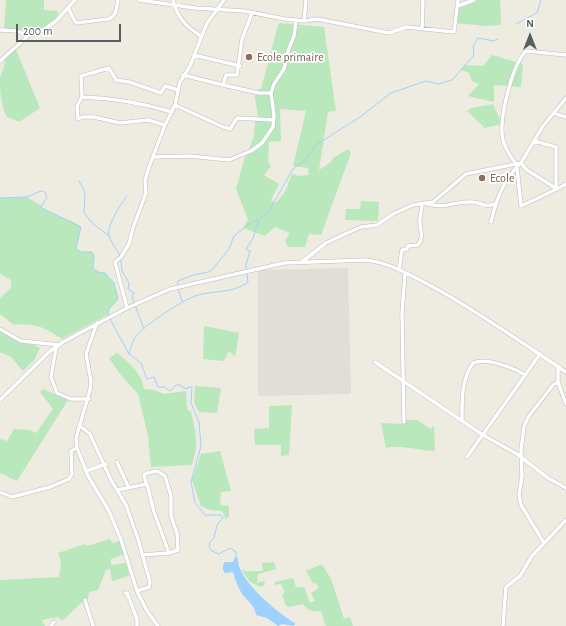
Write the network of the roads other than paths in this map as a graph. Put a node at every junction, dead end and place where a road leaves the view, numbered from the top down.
1 (75, 0) edge
2 (118, 0) edge
3 (139, 0) edge
4 (173, 0) edge
5 (224, 0) edge
6 (306, 0) edge
7 (423, 0) edge
8 (458, 0) edge
9 (474, 0) edge
10 (174, 6) junction
11 (458, 6) junction
12 (68, 8) junction
13 (216, 10) junction
14 (252, 13) junction
15 (296, 20) junction
16 (304, 21) junction
17 (422, 29) junction
18 (0, 30) edge
19 (28, 36) junction
20 (201, 36) junction
21 (194, 55) junction
22 (566, 55) edge
23 (0, 61) edge
24 (240, 66) junction
25 (183, 75) junction
26 (223, 85) junction
27 (178, 90) junction
28 (271, 93) junction
29 (82, 97) junction
30 (566, 98) edge
31 (175, 105) junction
32 (172, 112) junction
33 (554, 113) junction
34 (566, 118) edge
35 (274, 120) junction
36 (165, 125) junction
37 (534, 141) junction
38 (153, 157) junction
39 (521, 163) junction
40 (517, 165) junction
41 (566, 184) edge
42 (556, 188) junction
43 (422, 204) junction
44 (428, 204) junction
45 (495, 204) junction
46 (491, 222) dead end
47 (302, 261) junction
48 (399, 270) junction
49 (405, 273) junction
50 (127, 308) junction
51 (97, 323) junction
52 (0, 329) edge
53 (58, 346) junction
54 (540, 354) junction
55 (375, 362) dead end
56 (558, 367) junction
57 (566, 372) edge
58 (525, 375) junction
59 (402, 381) junction
60 (558, 382) junction
61 (89, 399) junction
62 (0, 400) edge
63 (566, 404) edge
64 (462, 421) junction
65 (404, 422) dead end
66 (80, 426) junction
67 (483, 435) junction
68 (77, 448) junction
69 (520, 456) junction
70 (467, 457) dead end
71 (117, 462) dead end
72 (106, 464) junction
73 (86, 471) junction
74 (146, 483) junction
75 (128, 486) junction
76 (566, 488) edge
77 (117, 490) junction
78 (0, 492) edge
79 (566, 520) edge
80 (544, 543) junction
81 (168, 553) junction
82 (142, 555) junction
83 (137, 591) junction
84 (125, 593) dead end
85 (85, 600) dead end
86 (54, 622) dead end
87 (51, 626) edge
88 (93, 626) edge
89 (137, 626) edge
90 (158, 626) edge
91 (504, 626) edge

1 - 12 street
2 - 12 street
3 - 10 street
4 - 10 street
5 - 13 street
6 - 16 street
7 - 17 street
8 - 11 street
9 - 11 street
10 - 13 street
10 - 20 street
11 - 17 street
12 - 19 street
13 - 14 street
13 - 20 street
14 - 15 street
14 - 24 street
15 - 16 street
15 - 28 street
16 - 17 street
18 - 19 street
19 - 23 street
20 - 21 street
21 - 24 street
21 - 25 street
22 - 40 street
24 - 26 street
25 - 26 street
25 - 27 street
26 - 28 street
27 - 29 street
27 - 31 street
28 - 35 street
29 - 32 street
29 - 36 street
30 - 33 street
31 - 32 street
31 - 35 street
32 - 36 street
33 - 34 street
33 - 37 street
35 - 38 street
36 - 38 street
37 - 39 street
37 - 42 street
38 - 50 street
39 - 40 street
39 - 42 street
40 - 42 street
40 - 44 street
40 - 45 street
41 - 42 street
43 - 44 street
43 - 47 street
43 - 48 street
44 - 45 street
45 - 46 street
47 - 48 street
47 - 50 street
48 - 49 street
49 - 54 street
49 - 59 street
50 - 51 street
51 - 53 street
51 - 61 street
52 - 53 street
53 - 61 street
53 - 62 street
54 - 56 street
54 - 58 street
55 - 59 street
56 - 57 street
56 - 60 street
58 - 64 street
58 - 67 street
59 - 64 street
59 - 65 street
60 - 63 street
60 - 69 street
61 - 66 street
64 - 67 street
66 - 68 street
66 - 72 street
67 - 69 street
67 - 70 street
68 - 73 street
68 - 78 street
69 - 76 street
69 - 80 street
71 - 75 street
72 - 73 street
72 - 77 street
73 - 83 street
74 - 75 street
74 - 81 street
74 - 81 street
75 - 77 street
77 - 82 street
79 - 80 street
80 - 91 street
81 - 82 street
82 - 83 street
83 - 90 street
84 - 89 street
85 - 88 street
86 - 87 street

